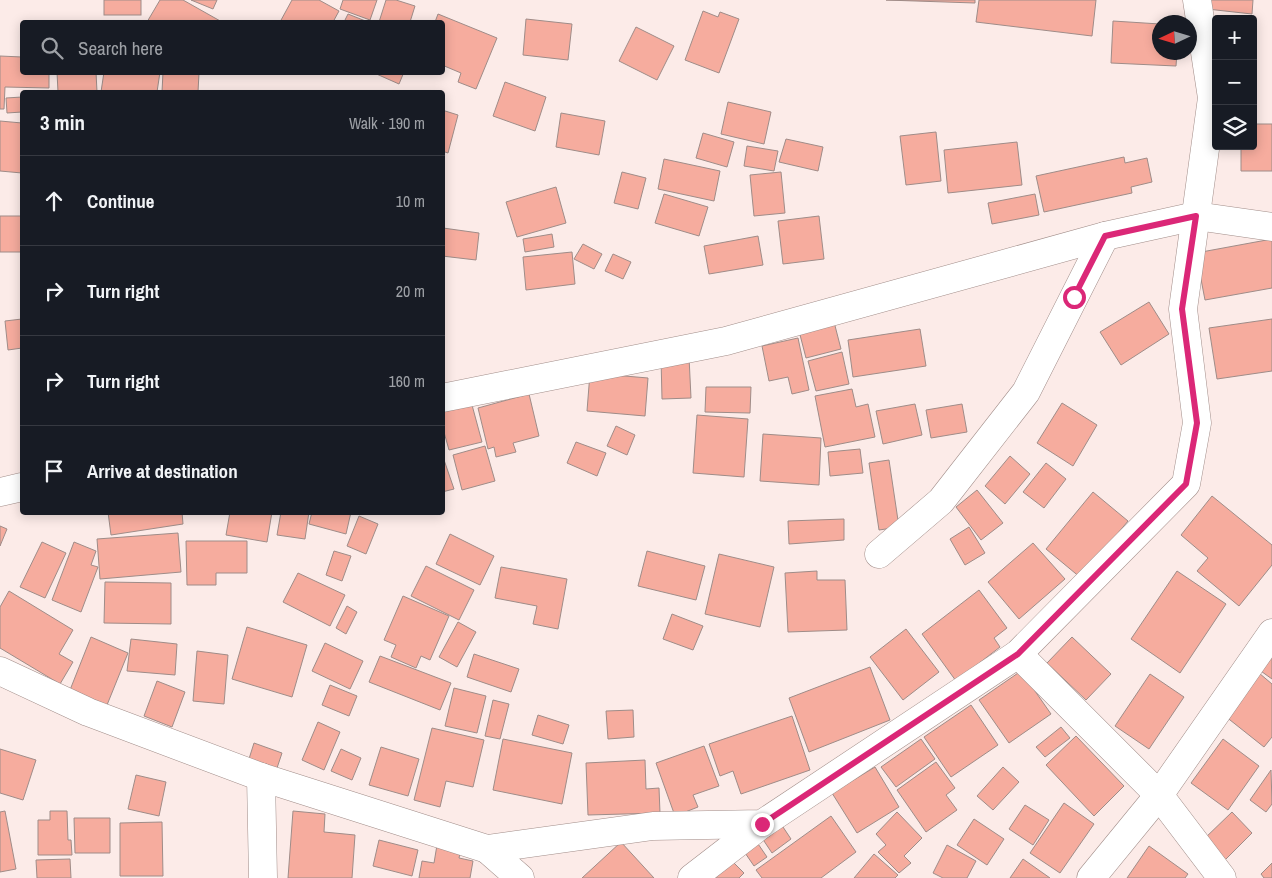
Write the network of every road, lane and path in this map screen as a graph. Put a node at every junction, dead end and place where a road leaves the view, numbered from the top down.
1 (1197, 0) edge
2 (1196, 216) junction
3 (1272, 227) edge
4 (1105, 236) junction
5 (445, 397) edge
6 (20, 487) edge
7 (0, 492) edge
8 (879, 554) dead end
9 (1272, 632) edge
10 (1018, 654) junction
11 (0, 671) edge
12 (261, 777) junction
13 (1159, 795) junction
14 (762, 824) junction
15 (487, 849) junction
16 (263, 878) edge
17 (520, 878) edge
18 (692, 878) edge
19 (1091, 878) edge
20 (1222, 878) edge

1 - 2 street
2 - 3 street
2 - 4 street
2 - 10 street
4 - 5 street
4 - 8 street
6 - 7 street
9 - 13 street
10 - 13 street
10 - 14 street
11 - 12 street
12 - 15 street
12 - 16 street
13 - 19 street
13 - 20 street
14 - 15 street
14 - 18 street
15 - 17 street

